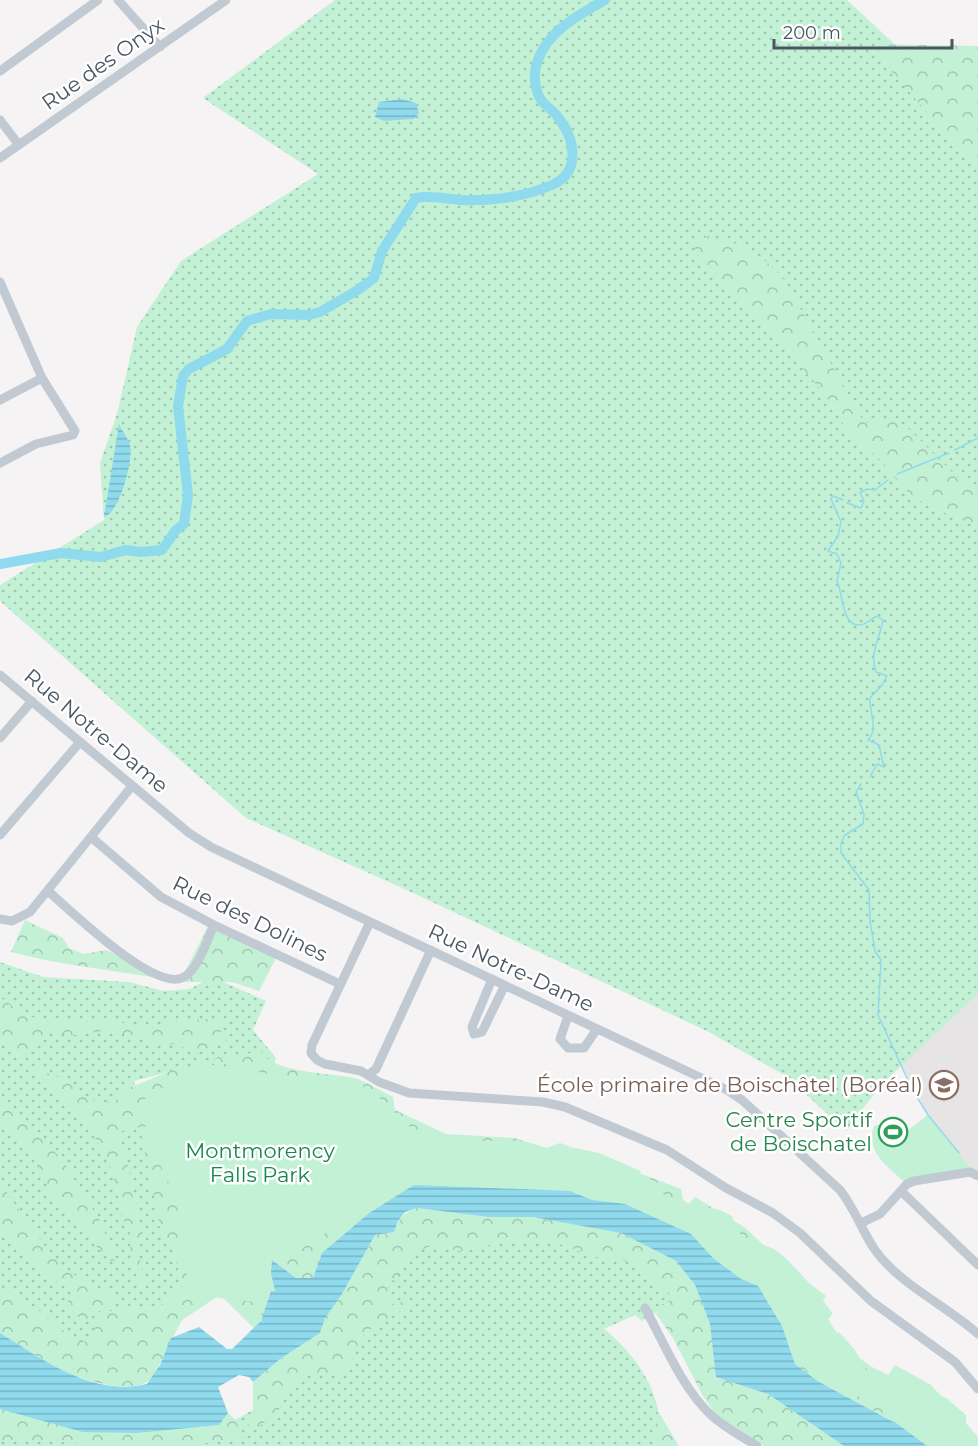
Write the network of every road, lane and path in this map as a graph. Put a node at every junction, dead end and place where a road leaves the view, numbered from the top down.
1 (98, 0) edge
2 (118, 0) edge
3 (226, 0) edge
4 (160, 47) junction
5 (0, 71) edge
6 (0, 120) edge
7 (19, 145) junction
8 (0, 158) edge
9 (0, 282) edge
10 (42, 378) junction
11 (0, 400) edge
12 (0, 463) edge
13 (0, 675) edge
14 (32, 701) junction
15 (0, 738) edge
16 (80, 742) junction
17 (132, 786) junction
18 (0, 835) edge
19 (91, 837) junction
20 (48, 891) junction
21 (0, 919) edge
22 (370, 922) junction
23 (214, 925) junction
24 (431, 950) junction
25 (492, 980) junction
26 (340, 984) junction
27 (504, 987) junction
28 (568, 1016) junction
29 (597, 1029) junction
30 (368, 1076) junction
31 (978, 1176) edge
32 (901, 1191) junction
33 (861, 1222) junction
34 (978, 1264) edge
35 (645, 1308) dead end
36 (978, 1334) edge
37 (978, 1389) edge
38 (757, 1446) edge

1 - 5 street
2 - 4 street
3 - 4 street, Rue des Onyx
4 - 7 street, Rue des Onyx
6 - 7 street
7 - 8 street, Rue des Onyx
9 - 10 street
10 - 11 street
10 - 12 street
13 - 14 street, Rue Notre-Dame
14 - 15 street
14 - 16 street, Rue Notre-Dame
16 - 17 street, Rue Notre-Dame
16 - 18 street
17 - 19 street
17 - 22 street, Rue Notre-Dame
19 - 20 street
19 - 23 street, Rue des Dolines
20 - 21 street
20 - 23 street
22 - 24 street, Rue Notre-Dame
22 - 26 street
23 - 26 street, Rue des Dolines
24 - 25 street, Rue Notre-Dame
24 - 30 street
25 - 27 street, Rue Notre-Dame
25 - 27 street
26 - 30 street
27 - 28 street, Rue Notre-Dame
28 - 29 street, Rue Notre-Dame
28 - 29 street
29 - 33 street, Rue Notre-Dame
30 - 37 street
31 - 32 street
32 - 33 street
32 - 34 street
33 - 36 street, Rue Notre-Dame
35 - 38 street

